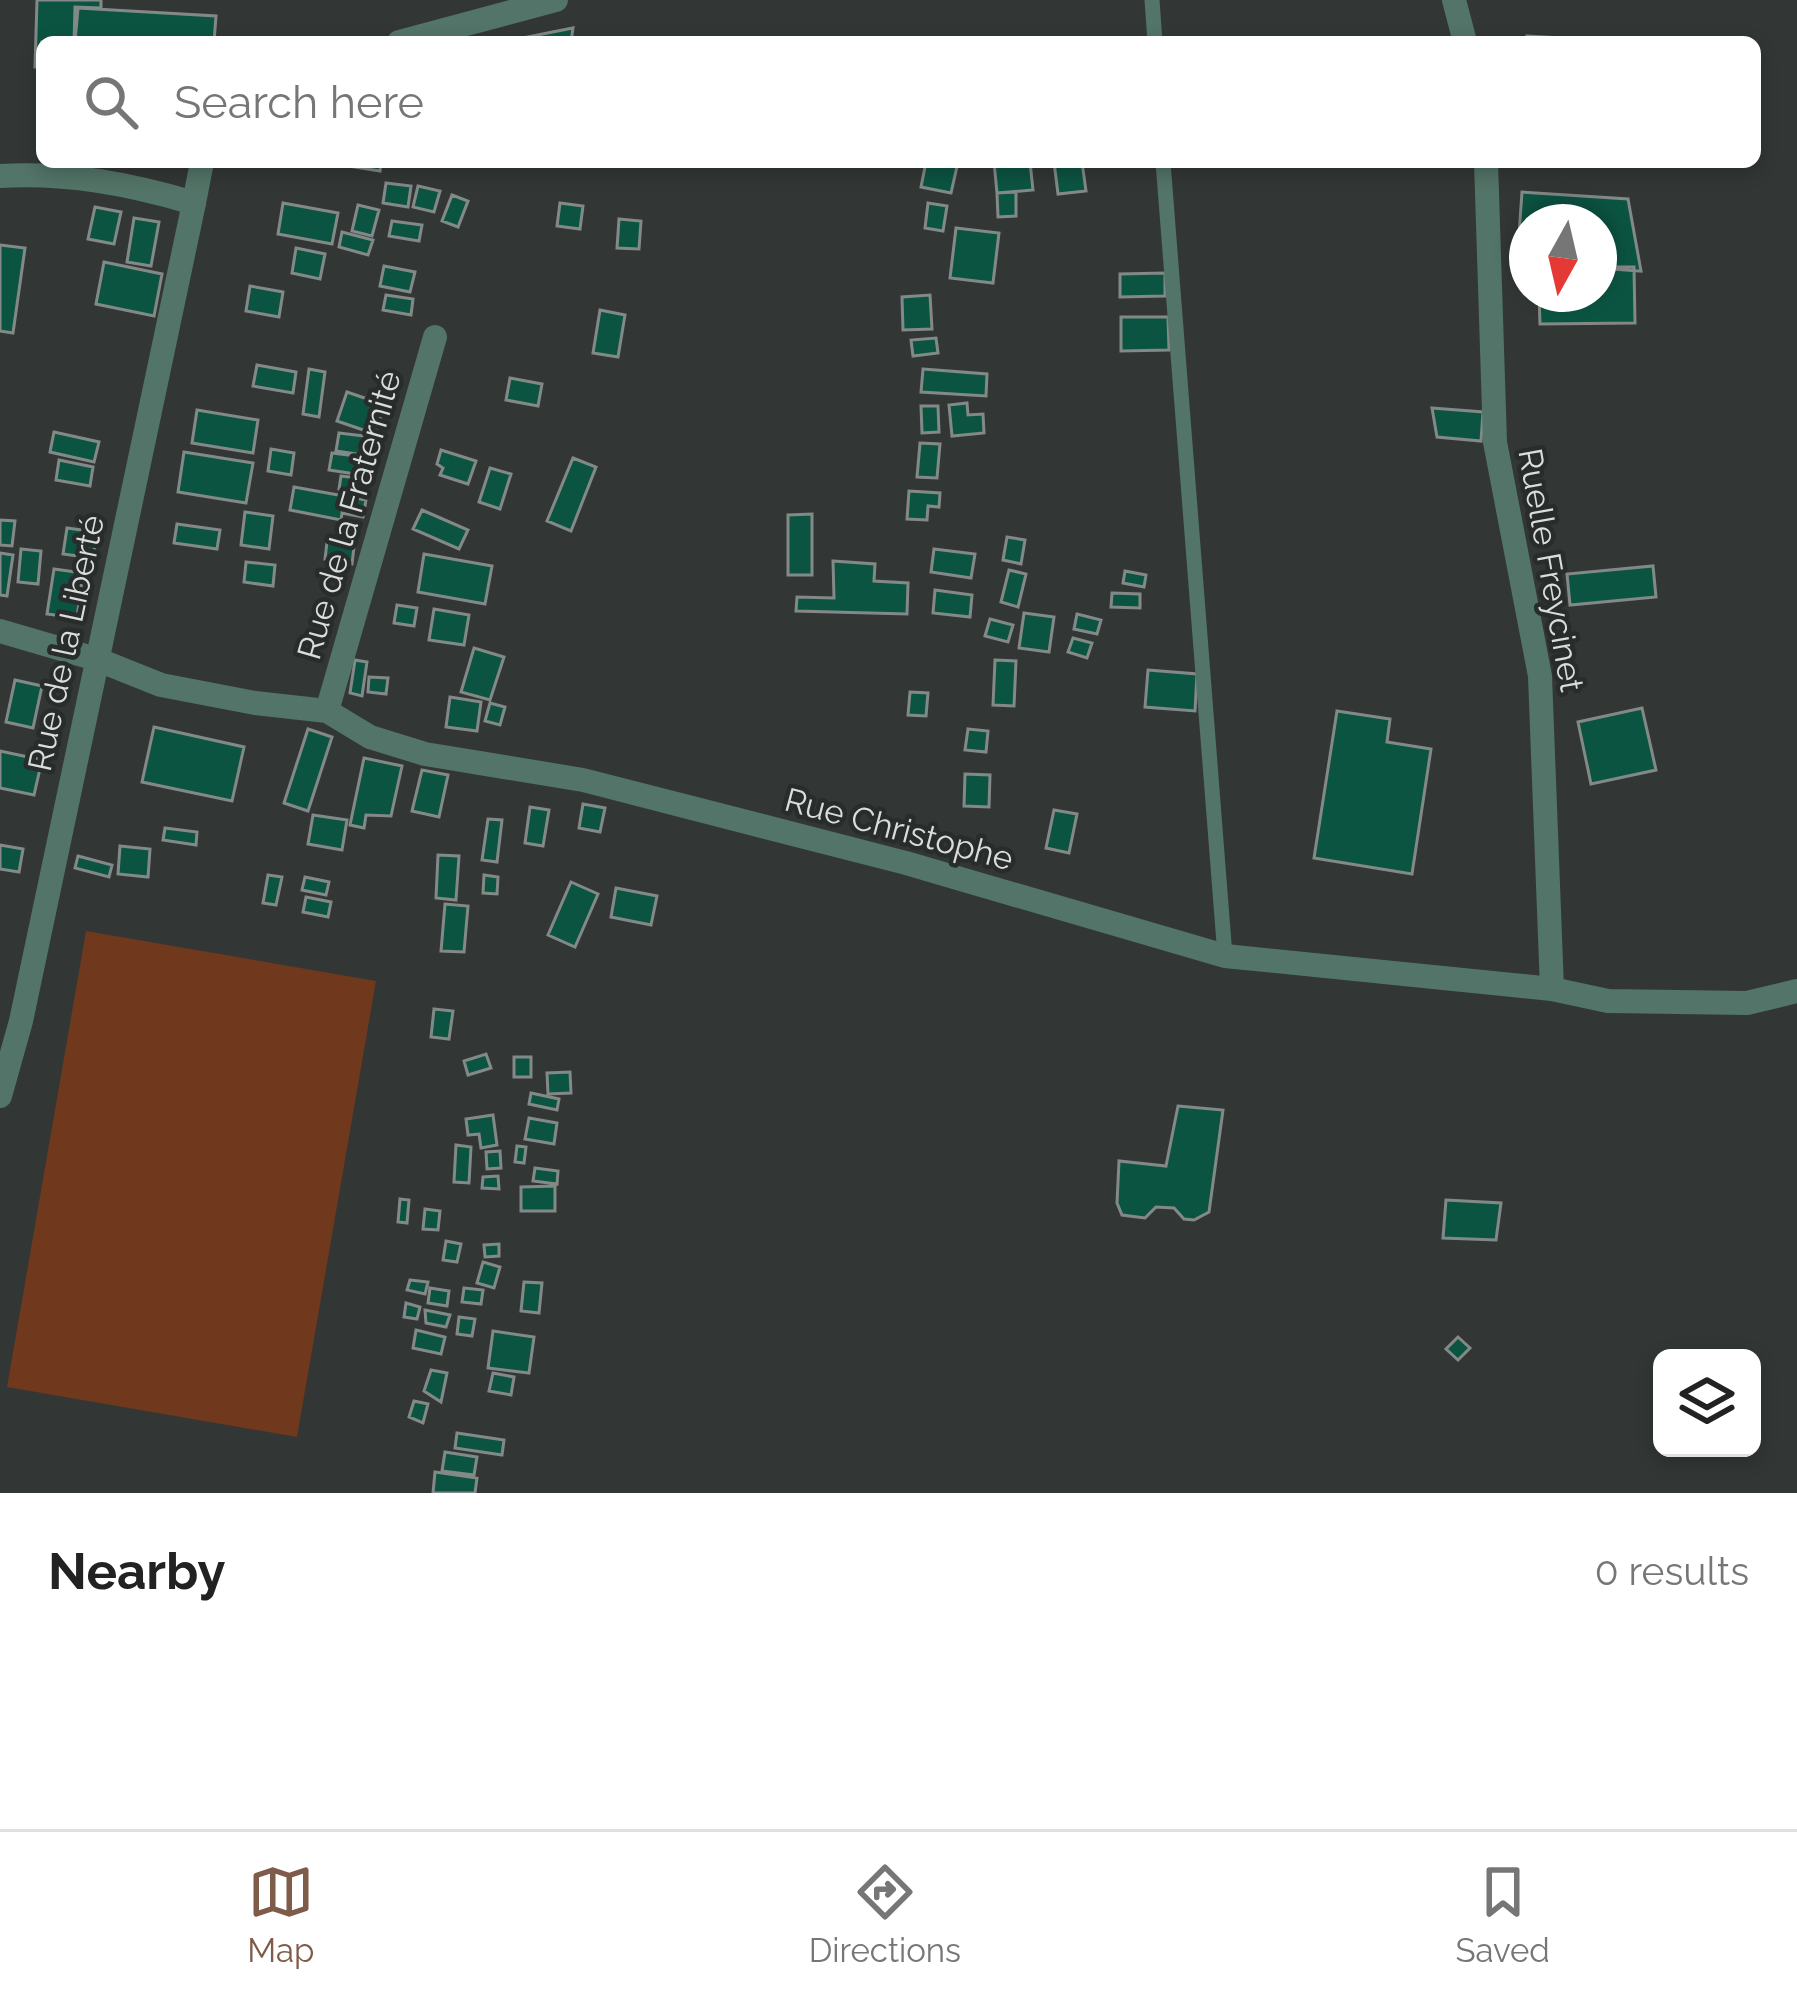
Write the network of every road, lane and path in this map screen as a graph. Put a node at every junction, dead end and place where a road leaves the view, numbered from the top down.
1 (556, 0) edge
2 (1152, 0) edge
3 (1454, 0) edge
4 (421, 36) edge
5 (1155, 36) edge
6 (1463, 36) edge
7 (201, 168) edge
8 (1163, 168) edge
9 (1486, 168) edge
10 (0, 176) edge
11 (194, 203) junction
12 (435, 337) dead end
13 (0, 632) edge
14 (96, 659) junction
15 (327, 711) junction
16 (1225, 956) junction
17 (1552, 989) junction
18 (1797, 991) edge
19 (11, 1018) edge
20 (0, 1096) edge

1 - 4 street
2 - 5 lane
3 - 6 street
7 - 11 street, Rue de la Liberté
8 - 16 lane
9 - 17 street, Ruelle Freycinet
10 - 11 street
11 - 14 street, Rue de la Liberté
12 - 15 street, Rue de la Fraternité
13 - 14 street, Rue Christophe
14 - 15 street, Rue Christophe
14 - 19 street, Rue de la Liberté
15 - 16 street, Rue Christophe
16 - 17 street, Rue Christophe
17 - 18 street, Rue Christophe
19 - 20 street, Rue de la Liberté

